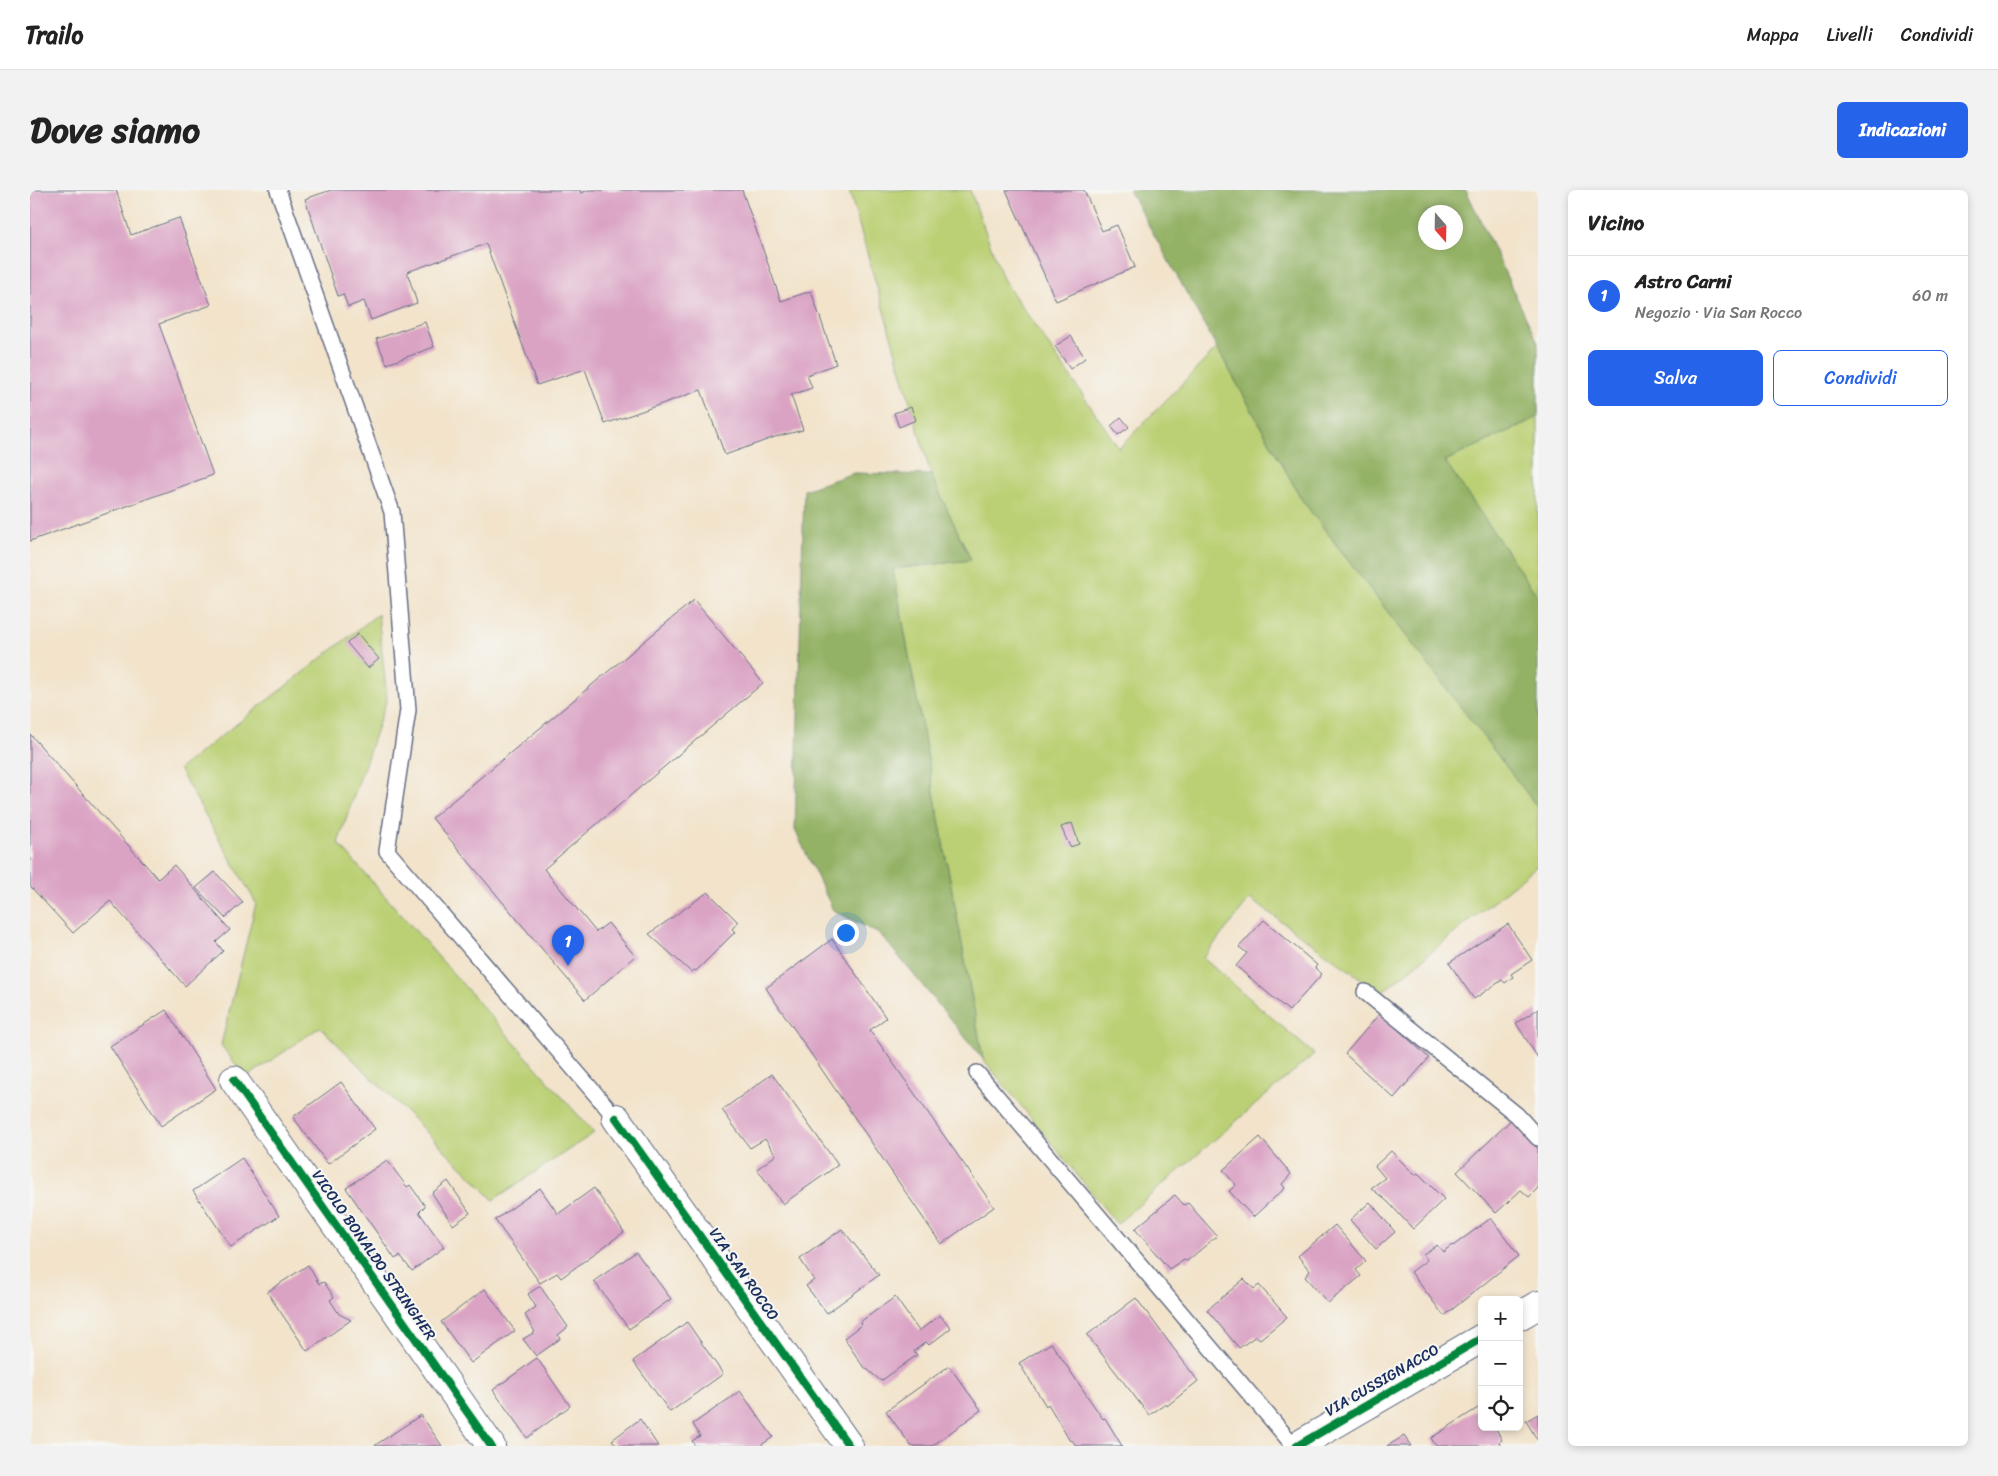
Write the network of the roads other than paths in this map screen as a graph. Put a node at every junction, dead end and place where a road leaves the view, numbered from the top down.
1 (278, 190) edge
2 (1365, 992) dead end
3 (977, 1073) dead end
4 (234, 1080) dead end
5 (616, 1118) joint
6 (1538, 1138) edge
7 (1538, 1305) edge
8 (1523, 1314) edge
9 (1478, 1340) edge
10 (491, 1446) edge
11 (849, 1446) edge
12 (1295, 1446) edge

1 - 5 lane
2 - 6 lane
3 - 12 lane
4 - 10 street, VICOLO BONALDO STRINGHER
5 - 11 street, VIA SAN ROCCO
7 - 8 street
9 - 12 street, VIA CUSSIGNACCO

